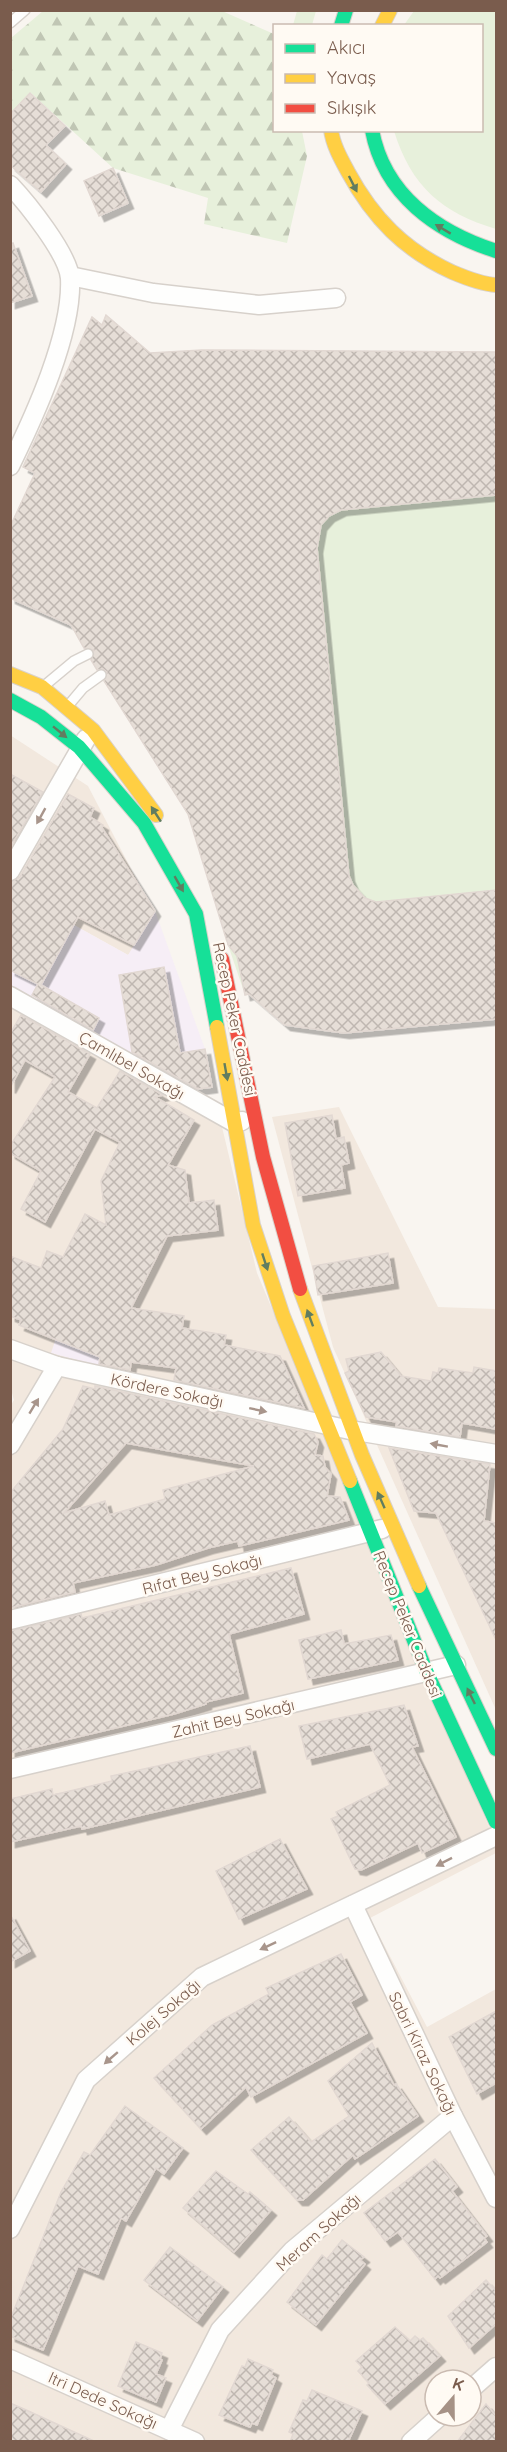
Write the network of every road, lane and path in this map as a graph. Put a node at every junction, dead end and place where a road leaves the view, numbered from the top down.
1 (25, 10) edge
2 (390, 10) edge
3 (10, 23) edge
4 (383, 24) edge
5 (331, 132) edge
6 (372, 132) edge
7 (10, 185) edge
8 (496, 251) edge
9 (70, 276) junction
10 (496, 285) edge
11 (336, 298) dead end
12 (10, 466) edge
13 (88, 654) dead end
14 (10, 674) edge
15 (100, 675) dead end
16 (42, 687) junction
17 (10, 700) edge
18 (67, 707) junction
19 (93, 730) junction
20 (79, 747) junction
21 (165, 828) dead end
22 (10, 871) edge
23 (196, 886) dead end
24 (210, 916) dead end
25 (219, 946) dead end
26 (10, 996) edge
27 (256, 1119) junction
28 (235, 1123) junction
29 (10, 1349) edge
30 (57, 1366) junction
31 (326, 1424) junction
32 (350, 1430) junction
33 (10, 1445) edge
34 (496, 1454) edge
35 (392, 1525) junction
36 (372, 1532) junction
37 (10, 1620) edge
38 (456, 1665) junction
39 (427, 1673) junction
40 (496, 1749) edge
41 (10, 1769) edge
42 (496, 1822) edge
43 (496, 1836) edge
44 (353, 1905) junction
45 (453, 2116) junction
46 (496, 2198) edge
47 (10, 2229) edge
48 (10, 2359) edge
49 (496, 2367) edge
50 (483, 2378) edge
51 (427, 2428) edge
52 (169, 2430) junction
53 (195, 2442) edge
54 (411, 2442) edge

1 - 3 lane
2 - 4 main road
5 -> 10 main road
8 -> 6 main road
7 - 9 street
9 - 11 street
9 - 12 street
13 - 16 lane
14 - 16 main road
15 - 18 lane
16 - 18 main road
17 -> 20 main road, Recep Peker Caddesi
18 - 19 main road
19 - 20 street
21 -> 19 main road
20 -> 22 street
20 -> 28 main road, Recep Peker Caddesi
23 - 24 main road
25 - 27 main road, Recep Peker Caddesi
26 - 28 street, Çamlıbel Sokağı
27 - 28 street
32 -> 27 main road, Recep Peker Caddesi
28 -> 31 main road, Recep Peker Caddesi
29 - 30 street, Kördere Sokağı
30 -> 31 street, Kördere Sokağı
33 -> 30 street
31 - 32 street
31 - 36 main road, Recep Peker Caddesi
34 -> 32 street
35 -> 32 main road, Recep Peker Caddesi
35 - 36 street, Rıfat Bey Sokağı
35 - 38 main road, Recep Peker Caddesi
36 - 37 street, Rıfat Bey Sokağı
36 - 39 main road, Recep Peker Caddesi
38 - 39 street, Zahit Bey Sokağı
40 -> 38 main road, Recep Peker Caddesi
39 - 41 street, Zahit Bey Sokağı
39 - 42 main road, Recep Peker Caddesi
43 -> 44 street, Kolej Sokağı
44 - 45 street, Sabri Kiraz Sokağı
44 -> 47 street, Kolej Sokağı
45 - 46 street, Sabri Kiraz Sokağı
45 - 52 street, Meram Sokağı
48 - 52 street, Itri Dede Sokağı
49 - 50 street
51 - 54 street
52 - 53 street, Itri Dede Sokağı

